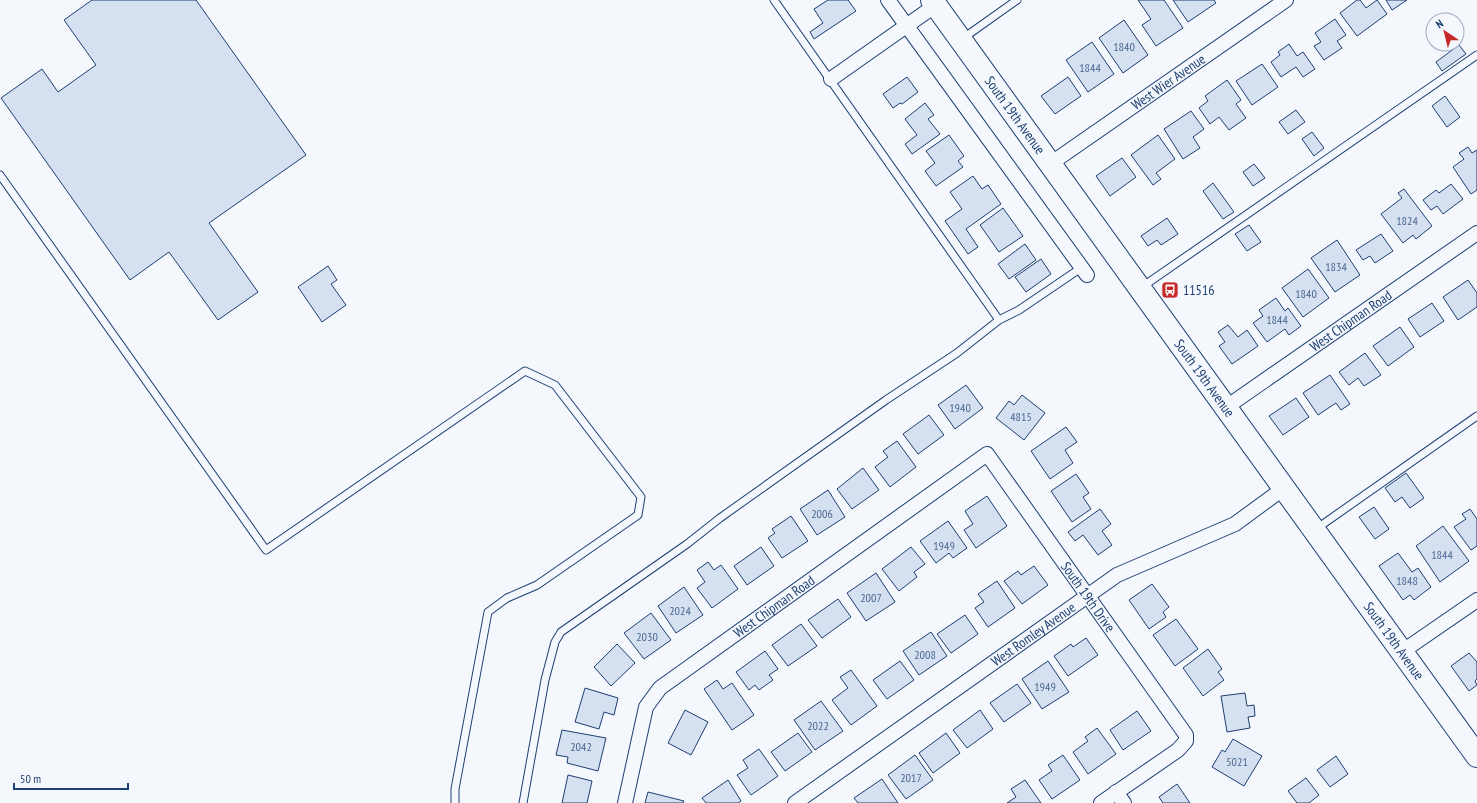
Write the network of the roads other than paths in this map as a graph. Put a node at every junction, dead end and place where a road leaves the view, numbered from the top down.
1 (774, 0) edge
2 (888, 0) edge
3 (1017, 0) edge
4 (1286, 0) edge
5 (934, 3) edge
6 (907, 26) junction
7 (961, 40) junction
8 (1477, 55) edge
9 (831, 79) junction
10 (1050, 164) junction
11 (0, 175) edge
12 (1477, 234) edge
13 (1084, 272) joint
14 (1140, 289) junction
15 (999, 320) junction
16 (1225, 408) junction
17 (1477, 416) edge
18 (987, 454) joint
19 (1284, 488) junction
20 (1314, 530) junction
21 (1086, 595) junction
22 (1477, 600) edge
23 (1403, 651) junction
24 (1477, 756) edge
25 (1120, 798) edge
26 (455, 803) edge
27 (523, 803) edge
28 (625, 803) edge
29 (794, 803) edge
30 (1101, 803) edge

1 - 9 lane
2 - 6 street
3 - 7 lane
4 - 10 street, West Wier Avenue
5 - 6 street
5 - 7 main road, South 19th Avenue
6 - 9 street
6 - 13 street
7 - 10 main road, South 19th Avenue
8 - 14 lane
9 - 15 lane
10 - 14 main road, South 19th Avenue
11 - 26 lane
12 - 16 street, West Chipman Road
13 - 15 lane
14 - 16 main road, South 19th Avenue
15 - 27 lane
16 - 19 main road, South 19th Avenue
17 - 20 lane
18 - 21 street, South 19th Drive
18 - 28 street, West Chipman Road
19 - 20 main road, South 19th Avenue
19 - 21 street, West Romley Avenue
20 - 23 main road, South 19th Avenue
21 - 25 street, South 19th Drive
21 - 29 street, West Romley Avenue
22 - 23 street
23 - 24 main road, South 19th Avenue
25 - 30 street

